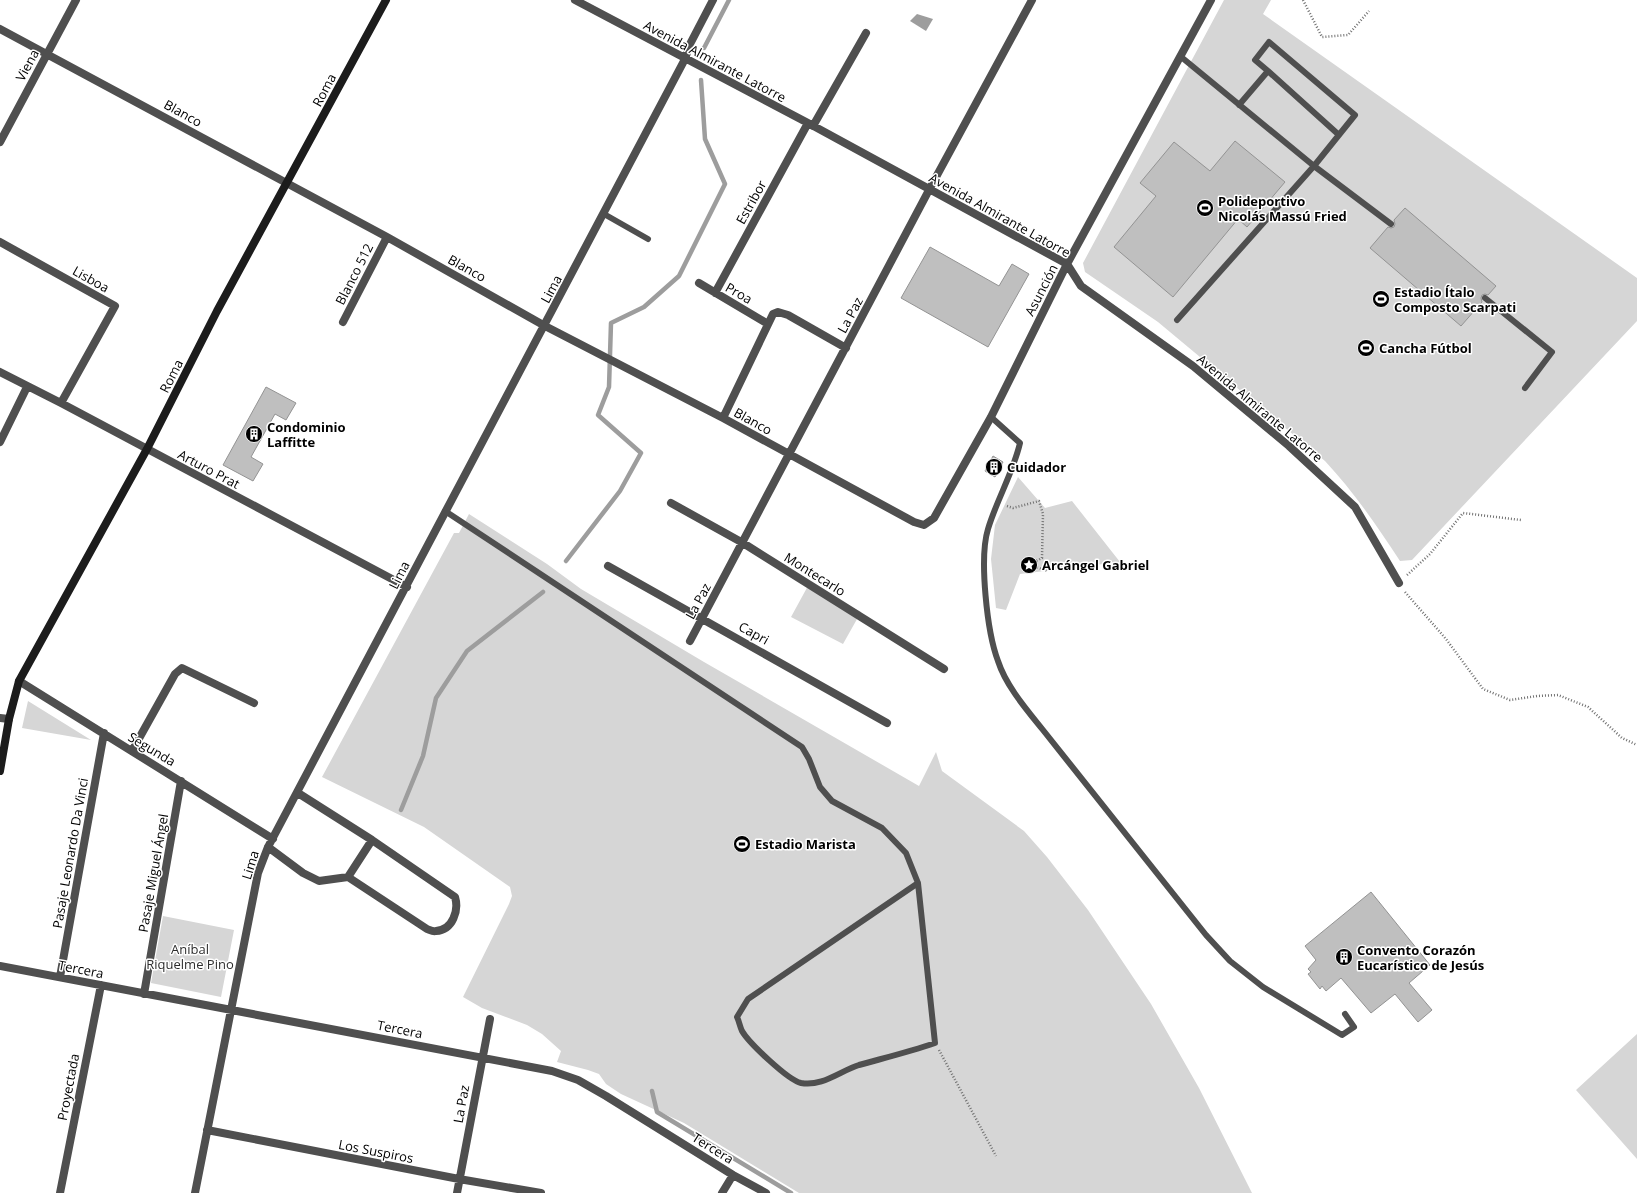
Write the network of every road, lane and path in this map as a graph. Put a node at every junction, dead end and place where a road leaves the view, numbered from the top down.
1 (76, 0) edge
2 (386, 0) edge
3 (574, 0) edge
4 (713, 0) edge
5 (1032, 0) edge
6 (1211, 0) edge
7 (1303, 0) edge
8 (1369, 11) dead end
9 (0, 29) edge
10 (866, 33) dead end
11 (47, 53) junction
12 (1180, 56) junction
13 (685, 59) junction
14 (1268, 71) junction
15 (1239, 105) junction
16 (810, 124) junction
17 (1339, 135) junction
18 (0, 142) edge
19 (1314, 166) junction
20 (288, 184) junction
21 (929, 190) junction
22 (604, 214) junction
23 (1391, 224) dead end
24 (387, 237) junction
25 (648, 239) dead end
26 (0, 242) edge
27 (1067, 264) junction
28 (699, 283) dead end
29 (715, 293) junction
30 (1485, 298) dead end
31 (1177, 320) dead end
32 (343, 322) dead end
33 (768, 324) junction
34 (545, 326) junction
35 (846, 348) junction
36 (0, 372) edge
37 (27, 387) junction
38 (1524, 388) dead end
39 (61, 403) junction
40 (991, 417) junction
41 (723, 418) junction
42 (0, 442) edge
43 (147, 449) junction
44 (788, 454) junction
45 (672, 503) dead end
46 (997, 503) junction
47 (445, 511) junction
48 (1521, 520) dead end
49 (924, 525) joint
50 (743, 543) junction
51 (608, 566) dead end
52 (1048, 571) dead end
53 (1398, 583) junction
54 (407, 587) junction
55 (702, 618) junction
56 (690, 641) dead end
57 (944, 669) dead end
58 (19, 681) junction
59 (254, 703) dead end
60 (0, 718) edge
61 (9, 719) junction
62 (887, 722) dead end
63 (104, 733) junction
64 (1637, 745) edge
65 (132, 751) junction
66 (0, 770) edge
67 (181, 780) junction
68 (298, 793) junction
69 (272, 839) junction
70 (372, 840) junction
71 (268, 847) junction
72 (348, 877) junction
73 (918, 883) junction
74 (0, 966) edge
75 (60, 977) junction
76 (100, 985) junction
77 (144, 994) junction
78 (232, 1010) junction
79 (1345, 1014) dead end
80 (490, 1019) dead end
81 (934, 1043) junction
82 (482, 1057) junction
83 (207, 1130) junction
84 (996, 1156) dead end
85 (733, 1175) junction
86 (460, 1179) junction
87 (60, 1193) edge
88 (195, 1193) edge
89 (457, 1193) edge
90 (541, 1193) edge
91 (722, 1193) edge
92 (766, 1193) edge

1 - 11 street, Viena
2 - 20 street, Roma
3 - 13 street, Avenida Almirante Latorre
4 - 13 street, Lima
5 - 21 street, La Paz
6 - 12 street, Asunción
7 - 8 path
9 - 11 street, Blanco
10 - 16 street, Estribor
11 - 18 street, Viena
11 - 20 street, Blanco
12 - 15 lane
12 - 27 street, Asunción
13 - 16 street, Avenida Almirante Latorre
13 - 22 street, Lima
14 - 15 lane
14 - 17 lane
14 - 17 lane
15 - 19 lane
16 - 21 street, Avenida Almirante Latorre
16 - 29 street, Estribor
17 - 19 lane
19 - 23 lane
19 - 31 lane
20 - 24 street, Blanco
20 - 43 street, Roma
21 - 27 street, Avenida Almirante Latorre
21 - 35 street, La Paz
22 - 25 lane
22 - 34 street, Lima
24 - 32 street, Blanco 512
24 - 34 street, Blanco
26 - 39 street, Lisboa
27 - 40 street, Asunción
27 - 53 street, Avenida Almirante Latorre
28 - 29 street, Proa
29 - 33 street, Proa
30 - 38 lane
33 - 35 street
33 - 41 street
34 - 41 street, Blanco
34 - 47 street, Lima
35 - 44 street, La Paz
36 - 37 street, Arturo Prat
37 - 39 street, Arturo Prat
37 - 42 street
39 - 43 street, Arturo Prat
40 - 46 lane
40 - 49 street, Asunción
41 - 44 street, Blanco
43 - 54 street, Arturo Prat
43 - 58 street, Roma
44 - 49 street, Blanco
44 - 50 street, La Paz
45 - 50 street, Montecarlo
46 - 52 path
46 - 79 lane
47 - 54 street, Lima
47 - 73 lane
48 - 53 path
50 - 55 street, La Paz
50 - 57 street, Montecarlo
51 - 55 street, Capri
53 - 64 path
54 - 68 street, Lima
55 - 56 street, La Paz
55 - 62 street, Capri
58 - 61 street, Roma
58 - 63 street, Segunda
59 - 65 street
60 - 61 street
61 - 66 street, Roma
63 - 65 street, Segunda
63 - 75 street, Pasaje Leonardo Da Vinci
65 - 67 street, Segunda
67 - 69 street, Segunda
67 - 77 street, Pasaje Miguel Ángel
68 - 69 street, Lima
68 - 70 street
69 - 71 street, Lima
70 - 72 street
70 - 72 street
71 - 72 street
71 - 78 street, Lima
73 - 81 lane
73 - 81 lane
74 - 75 street, Tercera
75 - 76 street, Tercera
76 - 77 street, Tercera
76 - 87 street, Proyectada
77 - 78 street, Tercera
78 - 82 street, Tercera
78 - 83 street, Lima
80 - 82 street, La Paz
81 - 84 path
82 - 85 street, Tercera
82 - 86 street, La Paz
83 - 86 street, Los Suspiros
83 - 88 street, Lima
85 - 91 street
85 - 92 street, Tercera
86 - 89 street, La Paz
86 - 90 street, Los Suspiros

